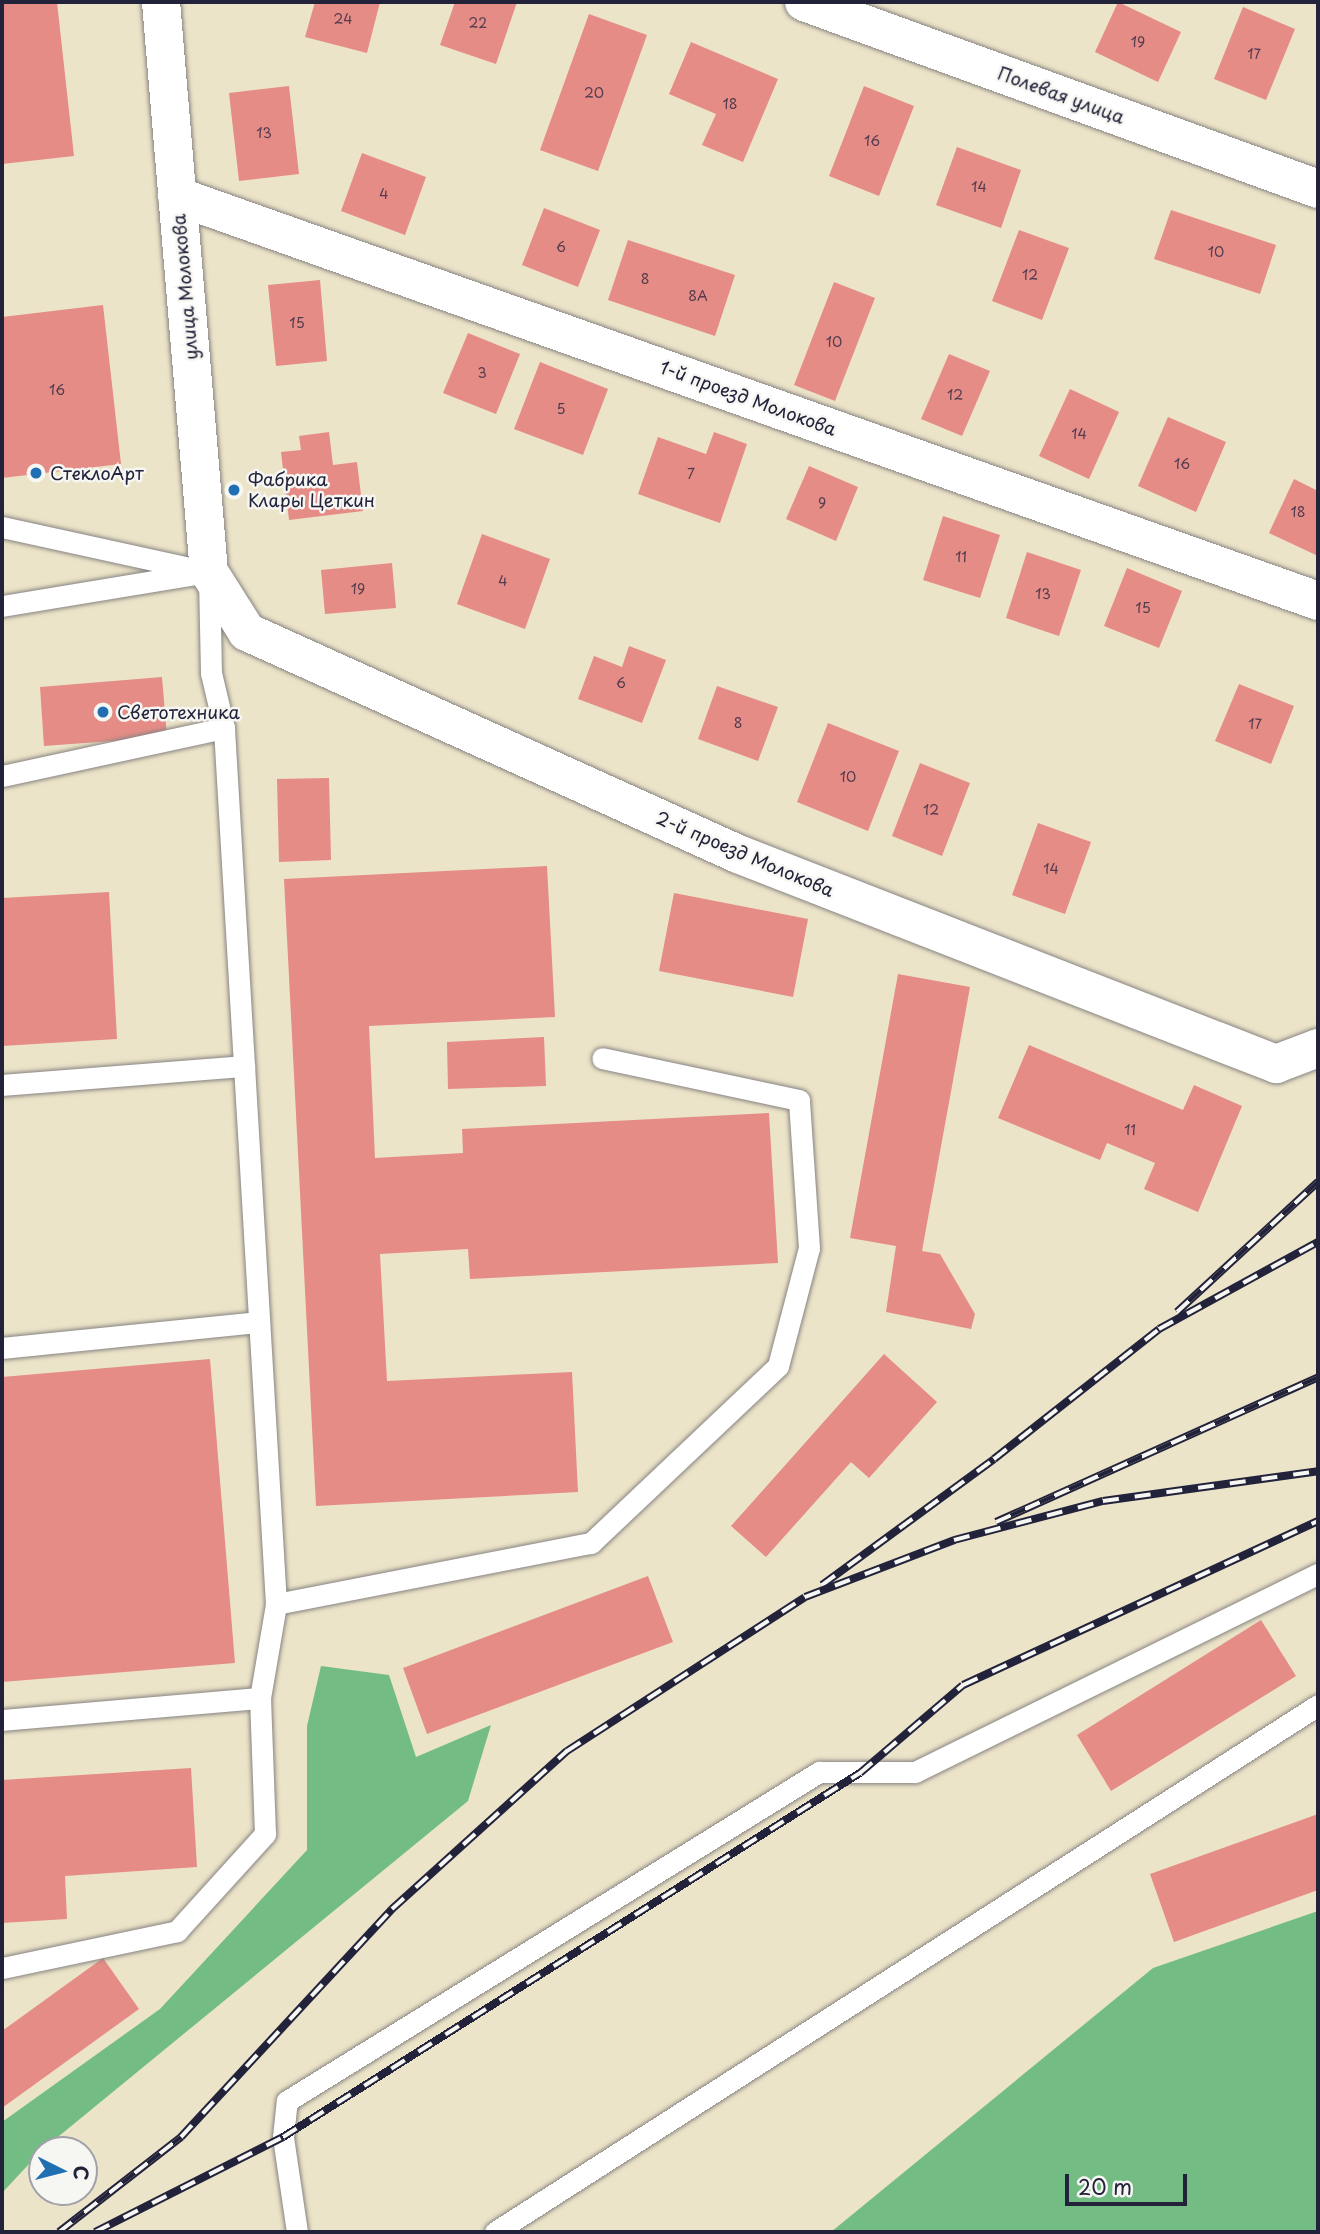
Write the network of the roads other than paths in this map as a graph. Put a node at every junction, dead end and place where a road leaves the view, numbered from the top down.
1 (161, 2) edge
2 (804, 2) edge
3 (1318, 189) edge
4 (177, 196) junction
5 (2, 527) edge
6 (209, 572) junction
7 (1318, 601) edge
8 (2, 606) edge
9 (224, 728) junction
10 (2, 776) edge
11 (1318, 1048) edge
12 (602, 1058) dead end
13 (244, 1066) junction
14 (2, 1085) edge
15 (259, 1322) junction
16 (2, 1348) edge
17 (1318, 1574) edge
18 (276, 1604) junction
19 (260, 1698) junction
20 (1318, 1705) edge
21 (2, 1720) edge
22 (2, 1968) edge
23 (297, 2232) edge
24 (495, 2232) edge

1 - 4 street, улица Молокова
2 - 3 street, Полевая улица
4 - 6 street, улица Молокова
4 - 7 street, 1-й проезд Молокова
5 - 6 lane
6 - 8 lane
6 - 9 lane
6 - 11 street, 2-й проезд Молокова
9 - 10 lane
9 - 13 lane
12 - 18 lane
13 - 14 lane
13 - 15 lane
15 - 16 lane
15 - 18 lane
17 - 23 lane
18 - 19 lane
19 - 21 lane
19 - 22 lane
20 - 24 lane

